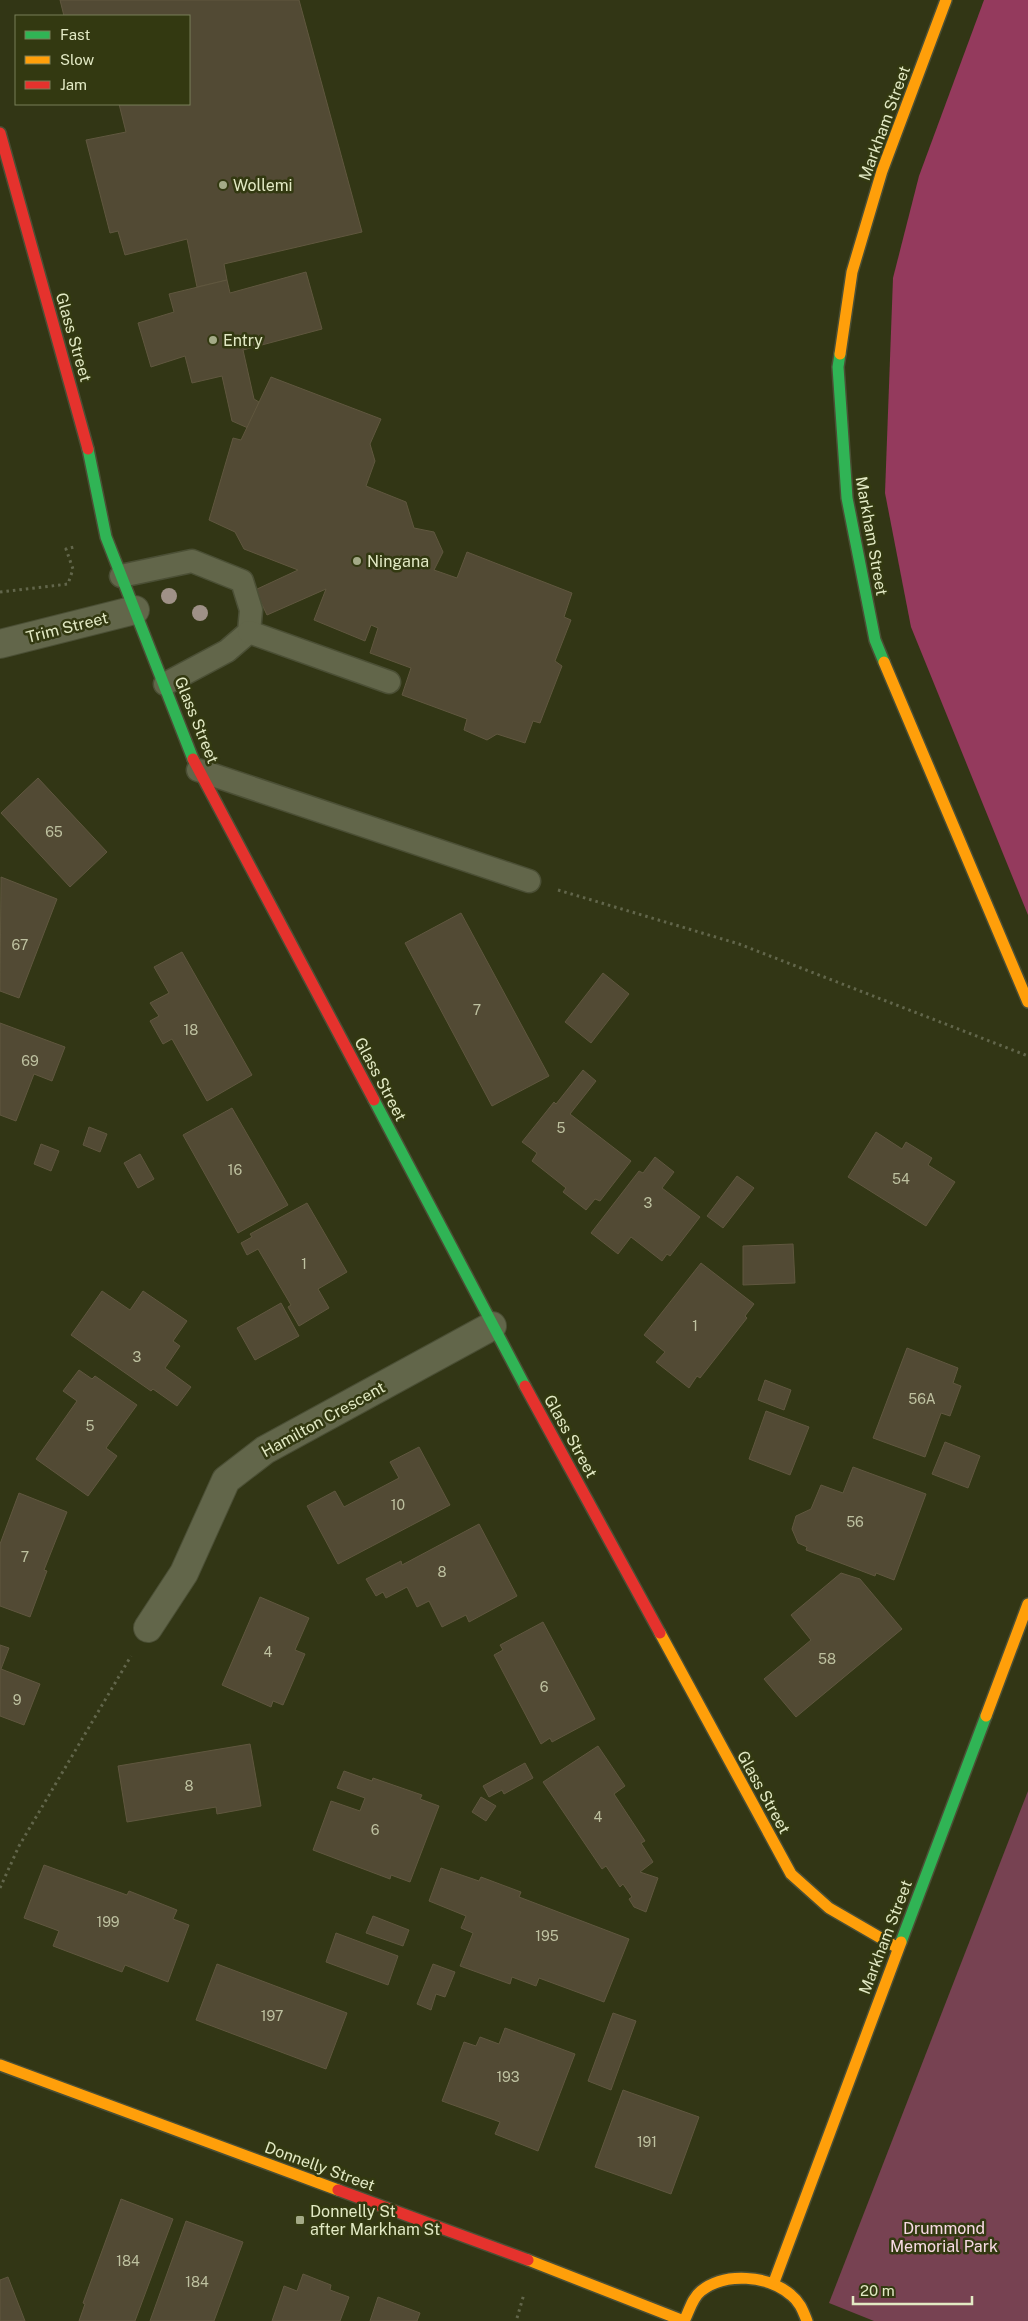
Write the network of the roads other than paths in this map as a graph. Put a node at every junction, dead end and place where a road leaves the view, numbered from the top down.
1 (946, 0) edge
2 (0, 133) edge
3 (121, 576) junction
4 (135, 610) junction
5 (250, 632) junction
6 (0, 644) edge
7 (389, 682) dead end
8 (165, 684) junction
9 (198, 770) junction
10 (529, 881) road end
11 (1028, 1002) edge
12 (492, 1326) junction
13 (1028, 1604) edge
14 (148, 1628) dead end
15 (898, 1948) junction
16 (0, 2065) edge
17 (774, 2282) junction
18 (684, 2321) edge
19 (807, 2321) edge

1 - 11 street, Markham Street
2 - 3 street, Glass Street
3 - 4 street, Glass Street
3 - 5 lane
4 - 6 street, Trim Street
4 - 8 street, Glass Street
5 - 7 lane
5 - 8 lane
8 - 9 street, Glass Street
9 - 10 lane
9 - 12 street, Glass Street
12 - 14 street, Hamilton Crescent
12 - 15 street, Glass Street
13 - 15 street, Markham Street
15 - 17 street, Markham Street
16 - 18 street, Donnelly Street
17 - 18 street
17 - 19 street

